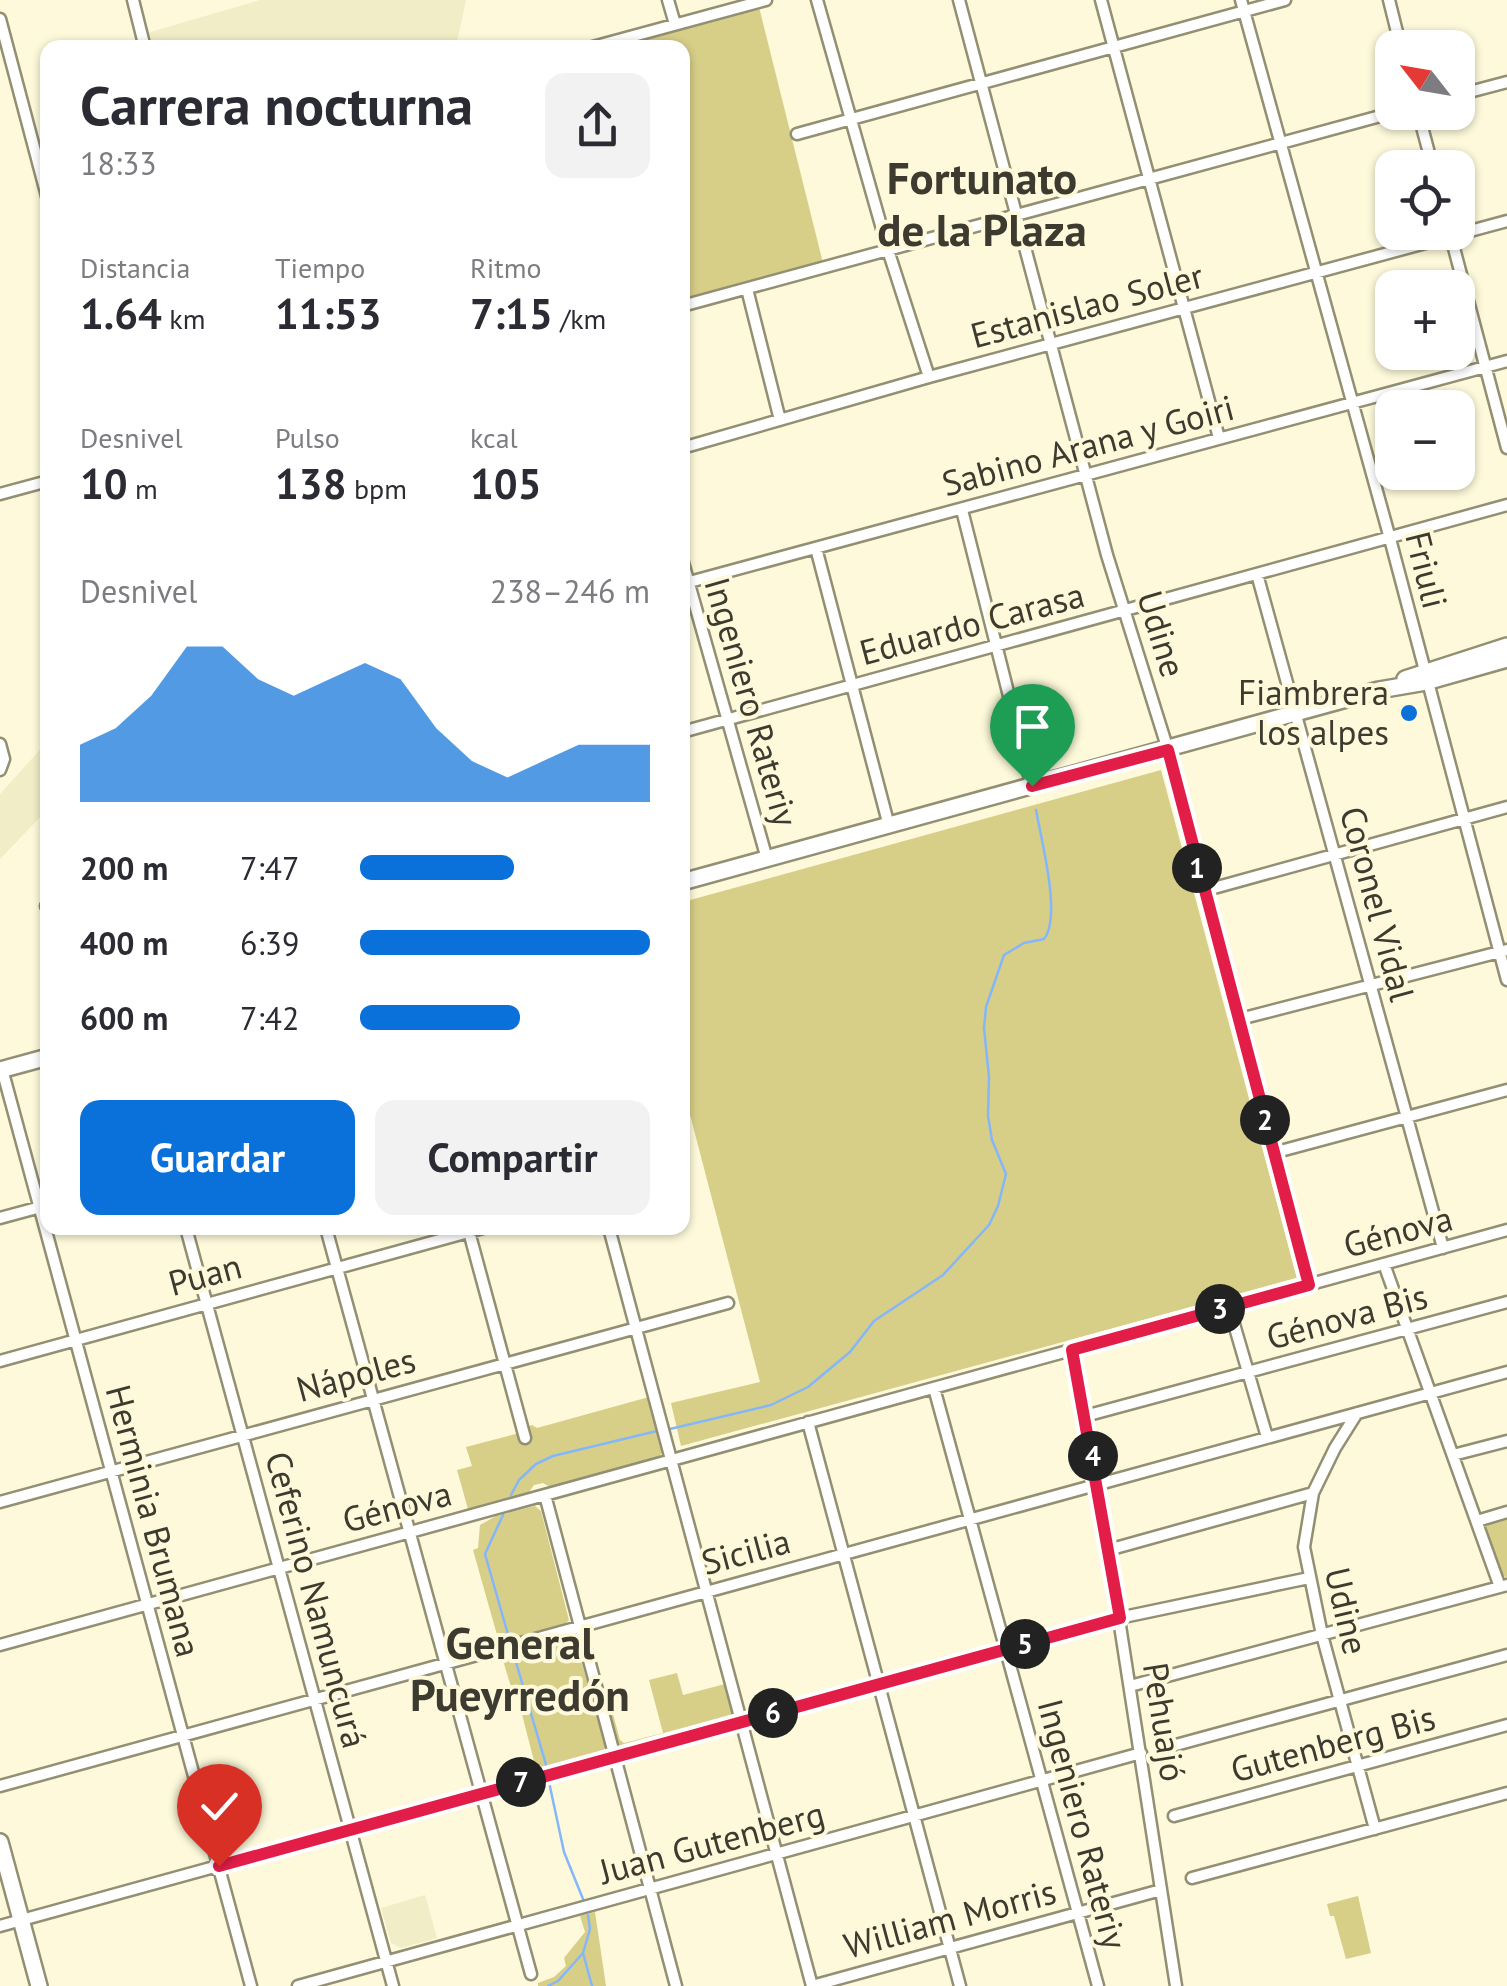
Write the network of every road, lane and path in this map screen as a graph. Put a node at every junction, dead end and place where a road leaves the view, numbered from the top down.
1 (132, 0) edge
2 (668, 0) edge
3 (766, 0) edge
4 (817, 0) edge
5 (958, 0) edge
6 (1100, 0) edge
7 (1285, 0) edge
8 (1389, 0) edge
9 (1242, 6) edge
10 (0, 19) edge
11 (675, 24) junction
12 (1397, 30) edge
13 (143, 40) edge
14 (618, 40) edge
15 (1114, 49) junction
16 (980, 82) junction
17 (1507, 82) edge
18 (1475, 90) edge
19 (1375, 118) edge
20 (850, 120) junction
21 (797, 134) dead end
22 (1282, 144) junction
23 (40, 170) edge
24 (1149, 180) junction
25 (1018, 216) junction
26 (1507, 220) edge
27 (1475, 228) edge
28 (888, 250) junction
29 (1395, 250) edge
30 (1454, 250) edge
31 (1316, 273) junction
32 (748, 289) junction
33 (690, 304) edge
34 (1184, 310) junction
35 (1053, 344) junction
36 (1507, 360) edge
37 (1486, 366) junction
38 (928, 377) junction
39 (1351, 403) junction
40 (780, 420) junction
41 (1219, 438) junction
42 (690, 446) edge
43 (1507, 448) edge
44 (1087, 474) junction
45 (40, 483) edge
46 (0, 494) edge
47 (1507, 505) edge
48 (962, 510) junction
49 (1390, 535) junction
50 (816, 548) junction
51 (1257, 574) junction
52 (690, 582) edge
53 (690, 596) edge
54 (1126, 610) junction
55 (1507, 646) edge
56 (994, 647) junction
57 (1507, 659) edge
58 (1425, 676) junction
59 (853, 686) junction
60 (1296, 715) junction
61 (728, 720) junction
62 (690, 730) edge
63 (0, 744) edge
64 (1168, 750) junction
65 (2, 765) edge
66 (1032, 786) junction
67 (1507, 807) edge
68 (1464, 820) junction
69 (890, 826) junction
70 (1335, 855) junction
71 (767, 859) junction
72 (690, 880) edge
73 (1203, 891) junction
74 (1503, 951) edge
75 (1507, 980) edge
76 (1371, 987) junction
77 (1240, 1020) junction
78 (40, 1059) edge
79 (1, 1070) edge
80 (1507, 1090) edge
81 (1407, 1117) junction
82 (1274, 1153) junction
83 (40, 1196) edge
84 (40, 1207) edge
85 (0, 1218) edge
86 (1507, 1230) edge
87 (50, 1235) edge
88 (188, 1235) edge
89 (328, 1235) edge
90 (451, 1235) edge
91 (469, 1235) edge
92 (611, 1235) edge
93 (1443, 1248) junction
94 (1384, 1264) junction
95 (337, 1268) junction
96 (1309, 1285) junction
97 (1507, 1302) edge
98 (206, 1303) junction
99 (728, 1303) dead end
100 (1229, 1307) junction
101 (636, 1327) junction
102 (1407, 1329) junction
103 (75, 1340) junction
104 (1072, 1350) junction
105 (0, 1361) edge
106 (504, 1363) junction
107 (1248, 1372) junction
108 (1507, 1372) edge
109 (934, 1388) junction
110 (1430, 1392) junction
111 (373, 1399) junction
112 (1357, 1412) junction
113 (1086, 1416) junction
114 (808, 1422) junction
115 (242, 1435) junction
116 (1267, 1437) junction
117 (525, 1438) dead end
118 (1507, 1441) edge
119 (1453, 1455) junction
120 (671, 1460) junction
121 (110, 1471) junction
122 (1098, 1484) junction
123 (1313, 1493) junction
124 (545, 1494) junction
125 (0, 1502) edge
126 (1507, 1512) edge
127 (970, 1519) junction
128 (1477, 1521) junction
129 (409, 1532) junction
130 (1108, 1550) junction
131 (844, 1554) junction
132 (279, 1568) junction
133 (1309, 1578) junction
134 (1505, 1586) edge
135 (706, 1592) junction
136 (146, 1604) junction
137 (1120, 1618) junction
138 (580, 1626) junction
139 (1322, 1634) junction
140 (0, 1645) edge
141 (1006, 1649) junction
142 (1507, 1655) edge
143 (445, 1664) junction
144 (879, 1684) junction
145 (1130, 1686) junction
146 (315, 1699) junction
147 (1340, 1702) junction
148 (742, 1722) junction
149 (1507, 1725) edge
150 (184, 1736) junction
151 (1161, 1749) dead end
152 (1141, 1753) junction
153 (614, 1756) junction
154 (1358, 1766) junction
155 (1042, 1781) junction
156 (0, 1786) edge
157 (481, 1794) junction
158 (1507, 1794) edge
159 (914, 1816) junction
160 (1174, 1816) dead end
161 (1375, 1829) junction
162 (350, 1830) junction
163 (0, 1842) edge
164 (777, 1854) junction
165 (219, 1866) junction
166 (1192, 1878) dead end
167 (650, 1888) junction
168 (1161, 1890) junction
169 (1078, 1913) junction
170 (21, 1920) junction
171 (517, 1925) junction
172 (0, 1926) edge
173 (950, 1948) junction
174 (386, 1961) junction
175 (530, 1974) dead end
176 (39, 1986) edge
177 (251, 1986) edge
178 (298, 1986) edge
179 (393, 1986) edge
180 (676, 1986) edge
181 (812, 1986) edge
182 (960, 1986) edge
183 (1098, 1986) edge
184 (1176, 1986) edge

1 - 13 street
2 - 11 street
3 - 11 street
4 - 20 street
5 - 16 street, Udine
6 - 15 street
7 - 9 street
8 - 12 street
9 - 15 street
9 - 22 street, Friuli
10 - 23 street
11 - 14 street
15 - 16 street
15 - 24 street
16 - 20 street
16 - 25 street, Udine
17 - 18 street
19 - 22 street
20 - 21 street
20 - 28 street
22 - 24 street
22 - 31 street, Friuli
24 - 25 street
24 - 34 street
25 - 28 street
25 - 35 street, Udine
26 - 27 street, Estanislao Soler
28 - 32 street
28 - 38 street
29 - 31 street, Estanislao Soler
30 - 37 street
31 - 34 street, Estanislao Soler
31 - 39 street, Friuli
32 - 33 street
32 - 40 street
34 - 35 street, Estanislao Soler
34 - 41 street
35 - 38 street, Estanislao Soler
35 - 44 street, Udine
36 - 37 street, Sabino Arana y Goiri
37 - 39 street, Sabino Arana y Goiri
37 - 43 street
38 - 40 street, Estanislao Soler
39 - 41 street, Sabino Arana y Goiri
39 - 49 street, Friuli
40 - 42 street, Estanislao Soler
41 - 44 street, Sabino Arana y Goiri
44 - 48 street, Sabino Arana y Goiri
44 - 54 street, Udine
45 - 46 street
47 - 49 street, Eduardo Carasa
48 - 50 street, Sabino Arana y Goiri
48 - 56 street
49 - 51 street, Eduardo Carasa
49 - 58 street, Friuli
50 - 52 street, Sabino Arana y Goiri
50 - 59 street
51 - 54 street, Eduardo Carasa
51 - 60 street, Coronel Vidal
53 - 61 street, Ingeniero Rateriy
54 - 56 street, Eduardo Carasa
54 - 64 street, Udine
55 - 58 main road
56 - 59 street, Eduardo Carasa
56 - 66 street
57 - 58 main road
58 - 60 main road
58 - 68 street, Friuli
59 - 61 street, Eduardo Carasa
59 - 69 street
60 - 64 main road
60 - 70 street, Coronel Vidal
61 - 62 street, Eduardo Carasa
61 - 71 street, Ingeniero Rateriy
63 - 65 street
64 - 66 main road
64 - 73 street, Udine
66 - 69 main road
67 - 68 street
68 - 70 street
68 - 74 street, Friuli
69 - 71 main road
70 - 73 street
70 - 76 street, Coronel Vidal
71 - 72 main road
73 - 77 street, Udine
74 - 75 street, Friuli
74 - 76 street
76 - 77 street
76 - 81 street, Coronel Vidal
77 - 82 street, Udine
78 - 79 main road
79 - 83 street, Herminia Brumana
80 - 81 street
81 - 82 street
81 - 93 street, Coronel Vidal
82 - 96 street, Udine
84 - 85 street
86 - 93 street, Génova
87 - 103 street, Herminia Brumana
88 - 98 street, Ceferino Namuncurá
89 - 95 street
90 - 95 street, Puan
91 - 106 street
92 - 101 street
93 - 94 street, Génova
94 - 96 street, Génova
94 - 102 street
95 - 98 street, Puan
95 - 111 street
96 - 100 street, Génova
97 - 102 street, Génova Bis
98 - 103 street, Puan
98 - 115 street, Ceferino Namuncurá
99 - 101 street, Nápoles
100 - 104 street, Génova
100 - 107 street
101 - 106 street, Nápoles
101 - 120 street
102 - 107 street, Génova Bis
102 - 110 street
103 - 105 street, Puan
103 - 121 street, Herminia Brumana
104 - 109 street, Génova
104 - 113 street, Pehuajó
106 - 111 street, Nápoles
106 - 117 street
107 - 113 street, Génova Bis
107 - 116 street
108 - 110 street, Sicilia
109 - 114 street, Génova
109 - 127 street, Ingeniero Rateriy
110 - 112 street, Sicilia
110 - 119 street
111 - 115 street, Nápoles
111 - 129 street
112 - 116 street, Sicilia
112 - 123 street, Udine
113 - 122 street, Pehuajó
114 - 120 street, Génova
114 - 131 street
115 - 121 street, Nápoles
115 - 132 street, Ceferino Namuncurá
116 - 122 street, Sicilia
118 - 119 street
119 - 128 street
120 - 124 street, Génova
120 - 135 street
121 - 125 street, Nápoles
121 - 136 street, Herminia Brumana
122 - 127 street, Sicilia
122 - 130 street, Pehuajó
123 - 130 street
123 - 133 street, Udine
124 - 129 street, Génova
124 - 138 street
126 - 128 street
127 - 131 street, Sicilia
127 - 141 street, Ingeniero Rateriy
128 - 134 street
129 - 132 street, Génova
129 - 143 street
130 - 137 street, Pehuajó
131 - 135 street, Sicilia
131 - 144 street
132 - 136 street, Génova
132 - 146 street, Ceferino Namuncurá
133 - 137 street
133 - 139 street, Udine
134 - 139 street
135 - 138 street, Sicilia
135 - 148 street
136 - 140 street, Génova
136 - 150 street, Herminia Brumana
137 - 141 street
137 - 145 street, Pehuajó
138 - 143 street, Sicilia
138 - 153 street
139 - 145 street
139 - 147 street, Udine
141 - 144 street
141 - 155 street, Ingeniero Rateriy
142 - 147 street
143 - 146 street, Sicilia
143 - 157 street
144 - 148 street
144 - 159 street
145 - 152 street, Pehuajó
146 - 150 street, Sicilia
146 - 162 street, Ceferino Namuncurá
147 - 151 street
147 - 154 street, Udine
148 - 153 street
148 - 164 street
149 - 154 street, Gutenberg Bis
150 - 156 street, Sicilia
150 - 165 street, Herminia Brumana
152 - 155 street, Juan Gutenberg
152 - 168 street, Pehuajó
153 - 157 street
153 - 167 street
154 - 160 street, Gutenberg Bis
154 - 161 street, Udine
155 - 159 street, Juan Gutenberg
155 - 169 street, Ingeniero Rateriy
157 - 162 street
157 - 171 street
158 - 161 street
159 - 164 street, Juan Gutenberg
159 - 173 street
161 - 166 street
162 - 165 street
162 - 174 street, Ceferino Namuncurá
163 - 170 main road
164 - 167 street, Juan Gutenberg
164 - 181 street
165 - 170 street
165 - 177 street, Herminia Brumana
167 - 171 street, Juan Gutenberg
167 - 180 street
168 - 169 street, William Morris
168 - 184 street, Pehuajó
169 - 173 street, William Morris
169 - 183 street, Ingeniero Rateriy
170 - 172 street
170 - 176 main road
171 - 174 street, Juan Gutenberg
171 - 175 street
173 - 181 street, William Morris
173 - 182 street
174 - 178 street, Juan Gutenberg
174 - 179 street, Ceferino Namuncurá

